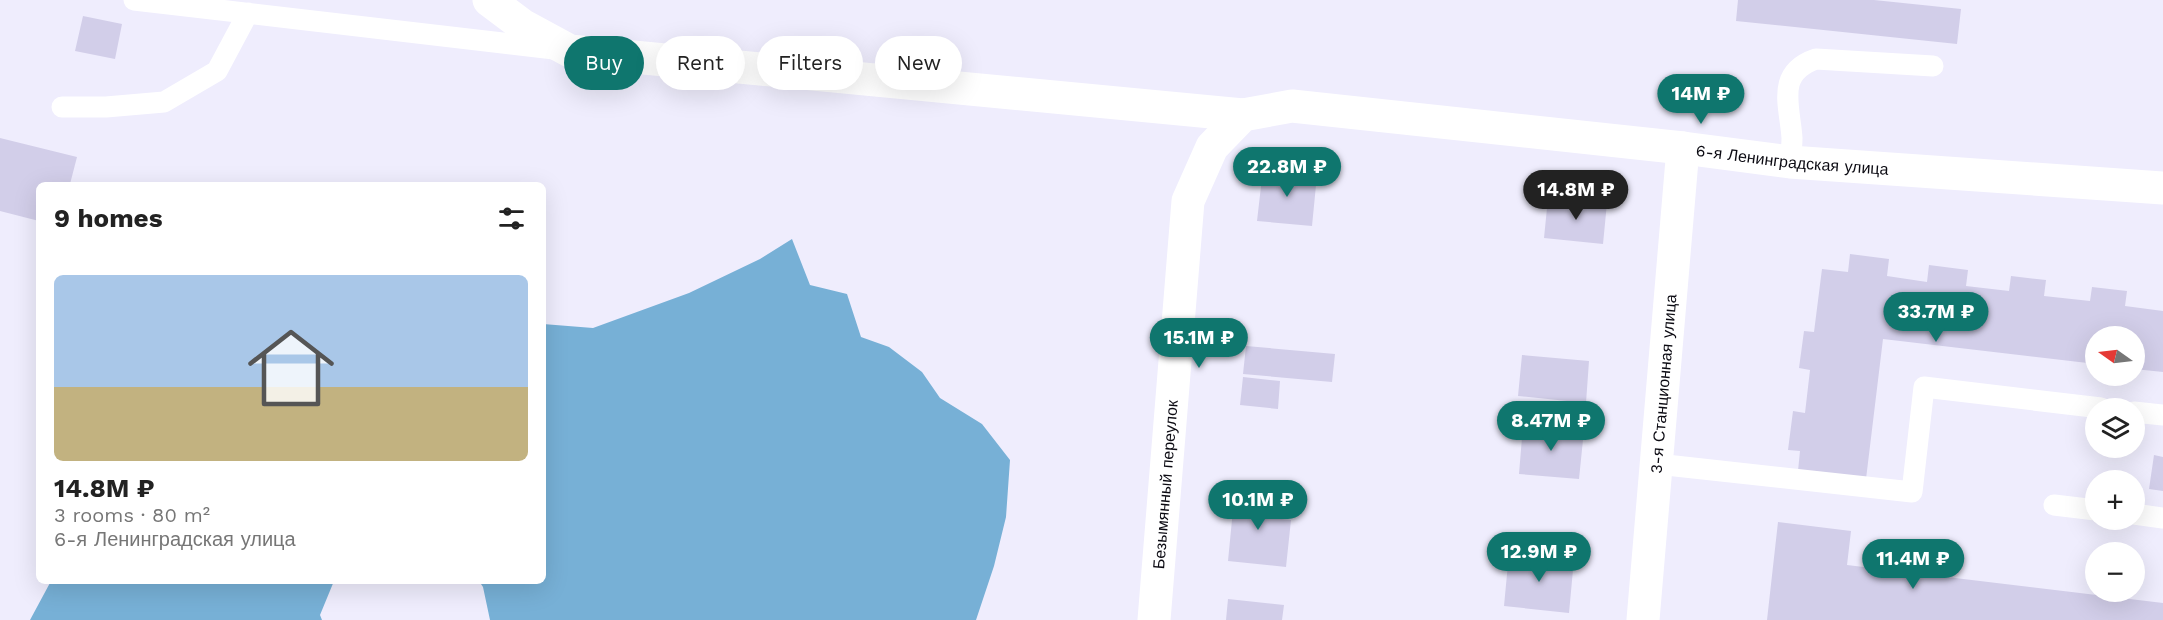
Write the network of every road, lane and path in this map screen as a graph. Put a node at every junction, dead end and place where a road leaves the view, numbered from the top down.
1 (134, 0) edge
2 (489, 0) edge
3 (248, 13) junction
4 (564, 48) edge
5 (564, 50) edge
6 (644, 58) edge
7 (1933, 66) dead end
8 (62, 107) dead end
9 (1243, 115) junction
10 (1683, 148) junction
11 (1790, 162) junction
12 (2163, 188) edge
13 (2085, 406) edge
14 (2145, 413) edge
15 (2163, 415) edge
16 (1657, 464) junction
17 (2054, 505) dead end
18 (2085, 509) edge
19 (2145, 516) edge
20 (2163, 518) edge
21 (1154, 620) edge
22 (1643, 620) edge

1 - 3 lane
2 - 4 street
3 - 5 lane
3 - 8 lane
6 - 9 street, 6-я Ленинградская улица
7 - 11 lane
9 - 10 street, 6-я Ленинградская улица
9 - 21 street, Безымянный переулок
10 - 11 street, 6-я Ленинградская улица
10 - 16 street, 3-я Станционная улица
11 - 12 street, 6-я Ленинградская улица
13 - 16 lane
14 - 15 lane
16 - 22 street, 3-я Станционная улица
17 - 18 lane
19 - 20 lane

